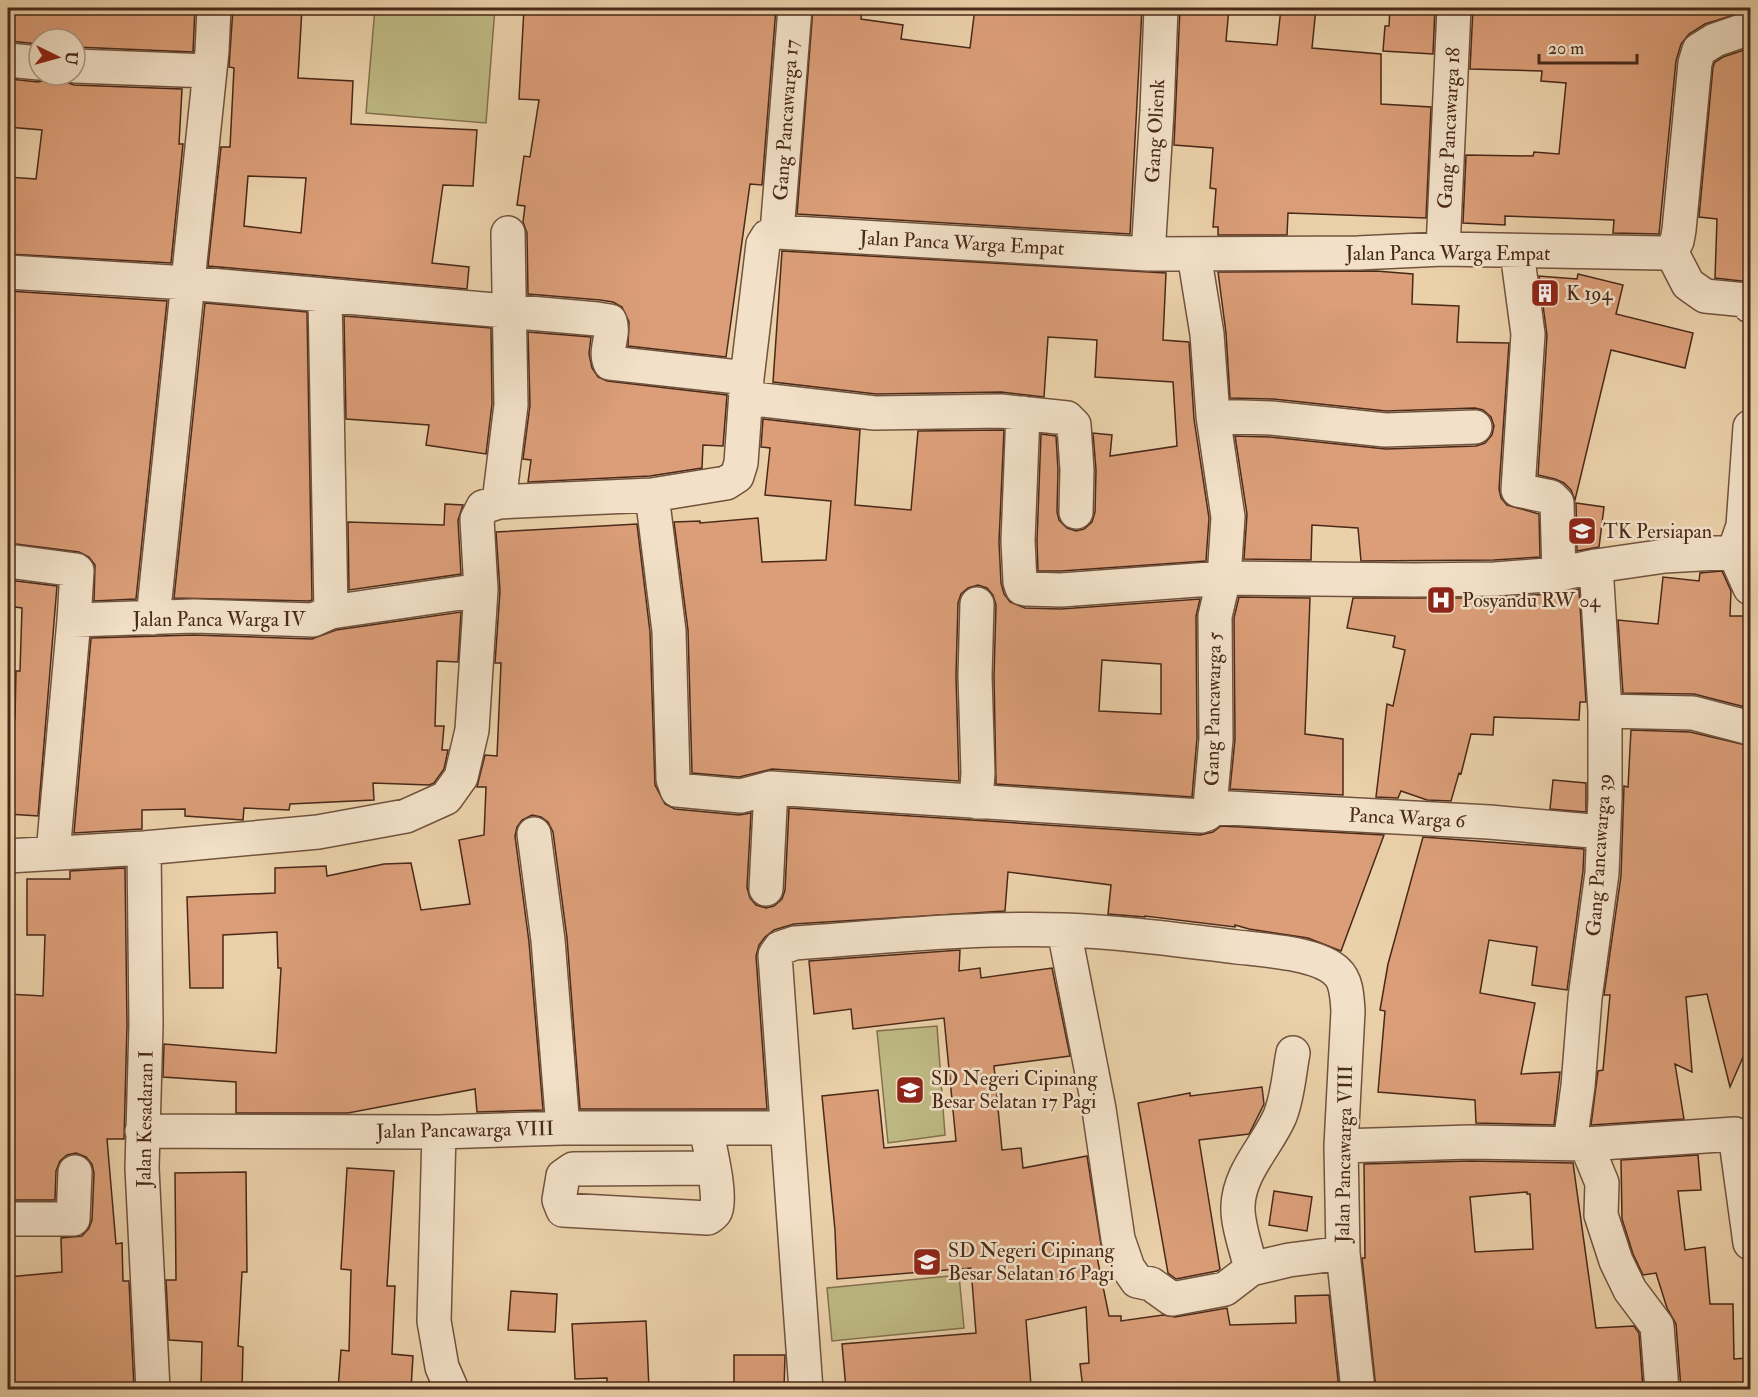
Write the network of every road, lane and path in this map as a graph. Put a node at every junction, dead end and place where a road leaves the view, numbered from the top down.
1 (214, 8) edge
2 (795, 8) edge
3 (1161, 8) edge
4 (1454, 8) edge
5 (1750, 28) edge
6 (8, 60) edge
7 (27, 62) edge
8 (87, 67) edge
9 (209, 72) junction
10 (777, 232) junction
11 (508, 233) dead end
12 (1443, 249) junction
13 (1671, 251) junction
14 (1517, 252) junction
15 (1148, 254) junction
16 (1194, 254) junction
17 (8, 273) edge
18 (187, 283) junction
19 (325, 296) junction
20 (1750, 306) edge
21 (511, 311) junction
22 (747, 388) junction
23 (1023, 413) junction
24 (1213, 416) junction
25 (1475, 427) dead end
26 (1750, 427) edge
27 (652, 495) junction
28 (499, 502) junction
29 (1076, 512) dead end
30 (1742, 535) edge
31 (8, 561) edge
32 (1596, 566) junction
33 (1559, 574) junction
34 (1224, 578) junction
35 (1750, 588) edge
36 (481, 590) junction
37 (977, 604) dead end
38 (331, 612) junction
39 (153, 618) junction
40 (74, 620) junction
41 (1605, 711) junction
42 (1750, 728) edge
43 (771, 788) junction
44 (976, 802) junction
45 (1210, 807) junction
46 (1603, 832) junction
47 (534, 834) dead end
48 (144, 848) junction
49 (53, 853) junction
50 (8, 856) edge
51 (766, 889) dead end
52 (1064, 930) junction
53 (1293, 1053) dead end
54 (563, 1128) junction
55 (787, 1128) junction
56 (706, 1129) junction
57 (142, 1131) junction
58 (439, 1132) junction
59 (1578, 1143) junction
60 (1341, 1146) junction
61 (714, 1168) dead end
62 (75, 1173) dead end
63 (8, 1219) edge
64 (1750, 1243) edge
65 (1343, 1252) junction
66 (1251, 1269) junction
67 (153, 1389) edge
68 (452, 1389) edge
69 (806, 1389) edge
70 (1358, 1389) edge
71 (1662, 1389) edge

1 - 9 street
2 - 10 street, Gang Pancawarga 17
3 - 15 street, Gang Olienk
4 - 12 street, Gang Pancawarga 18
5 - 13 street
6 - 7 street
8 - 9 street
9 - 18 street
10 - 15 street, Jalan Panca Warga Empat
10 - 22 street
11 - 21 street
12 - 14 street, Jalan Panca Warga Empat
12 - 16 street, Jalan Panca Warga Empat
13 - 14 street, Jalan Panca Warga Empat
13 - 20 street
14 - 33 street
15 - 16 street, Jalan Panca Warga Empat
16 - 24 street, Gang Pancawarga 5
17 - 18 street
18 - 19 street
18 - 39 street
19 - 21 street
19 - 38 street
21 - 22 street
21 - 28 street
22 - 23 street
22 - 27 street
23 - 29 street
23 - 34 street
24 - 25 street
24 - 34 street, Gang Pancawarga 5
26 - 30 street
27 - 28 street
27 - 43 street, Gang Pancawarga 5
28 - 36 street
30 - 32 street
30 - 35 street
31 - 40 street
32 - 33 street
32 - 41 street, Gang Pancawarga 39
33 - 34 street
34 - 45 street, Gang Pancawarga 5
36 - 38 street, Jalan Panca Warga IV
36 - 48 street
37 - 44 street
38 - 39 street, Jalan Panca Warga IV
39 - 40 street, Jalan Panca Warga IV
40 - 49 street
41 - 42 street
41 - 46 street, Gang Pancawarga 39
43 - 44 street, Gang Pancawarga 5
43 - 51 street
44 - 45 street, Gang Pancawarga 5
45 - 46 street, Panca Warga 6
46 - 59 street, Gang Pancawarga 39
47 - 54 street
48 - 49 street
48 - 57 street, Jalan Kesadaran I
49 - 50 street
52 - 55 street, Jalan Pancawarga VIII
52 - 60 street, Jalan Pancawarga VIII
52 - 66 street, Jalan Pancawarga VIII
53 - 66 street
54 - 56 street, Jalan Pancawarga VIII
54 - 58 street, Jalan Pancawarga VIII
55 - 56 street, Jalan Pancawarga VIII
55 - 69 street, Jalan Pancawarga VIII
56 - 61 street
57 - 58 street, Jalan Pancawarga VIII
57 - 67 street, Jalan Kesadaran I
58 - 68 street
59 - 60 street
59 - 64 street
59 - 71 street
60 - 65 street, Jalan Pancawarga VIII
62 - 63 street
65 - 66 street, Jalan Pancawarga VIII
65 - 70 street

